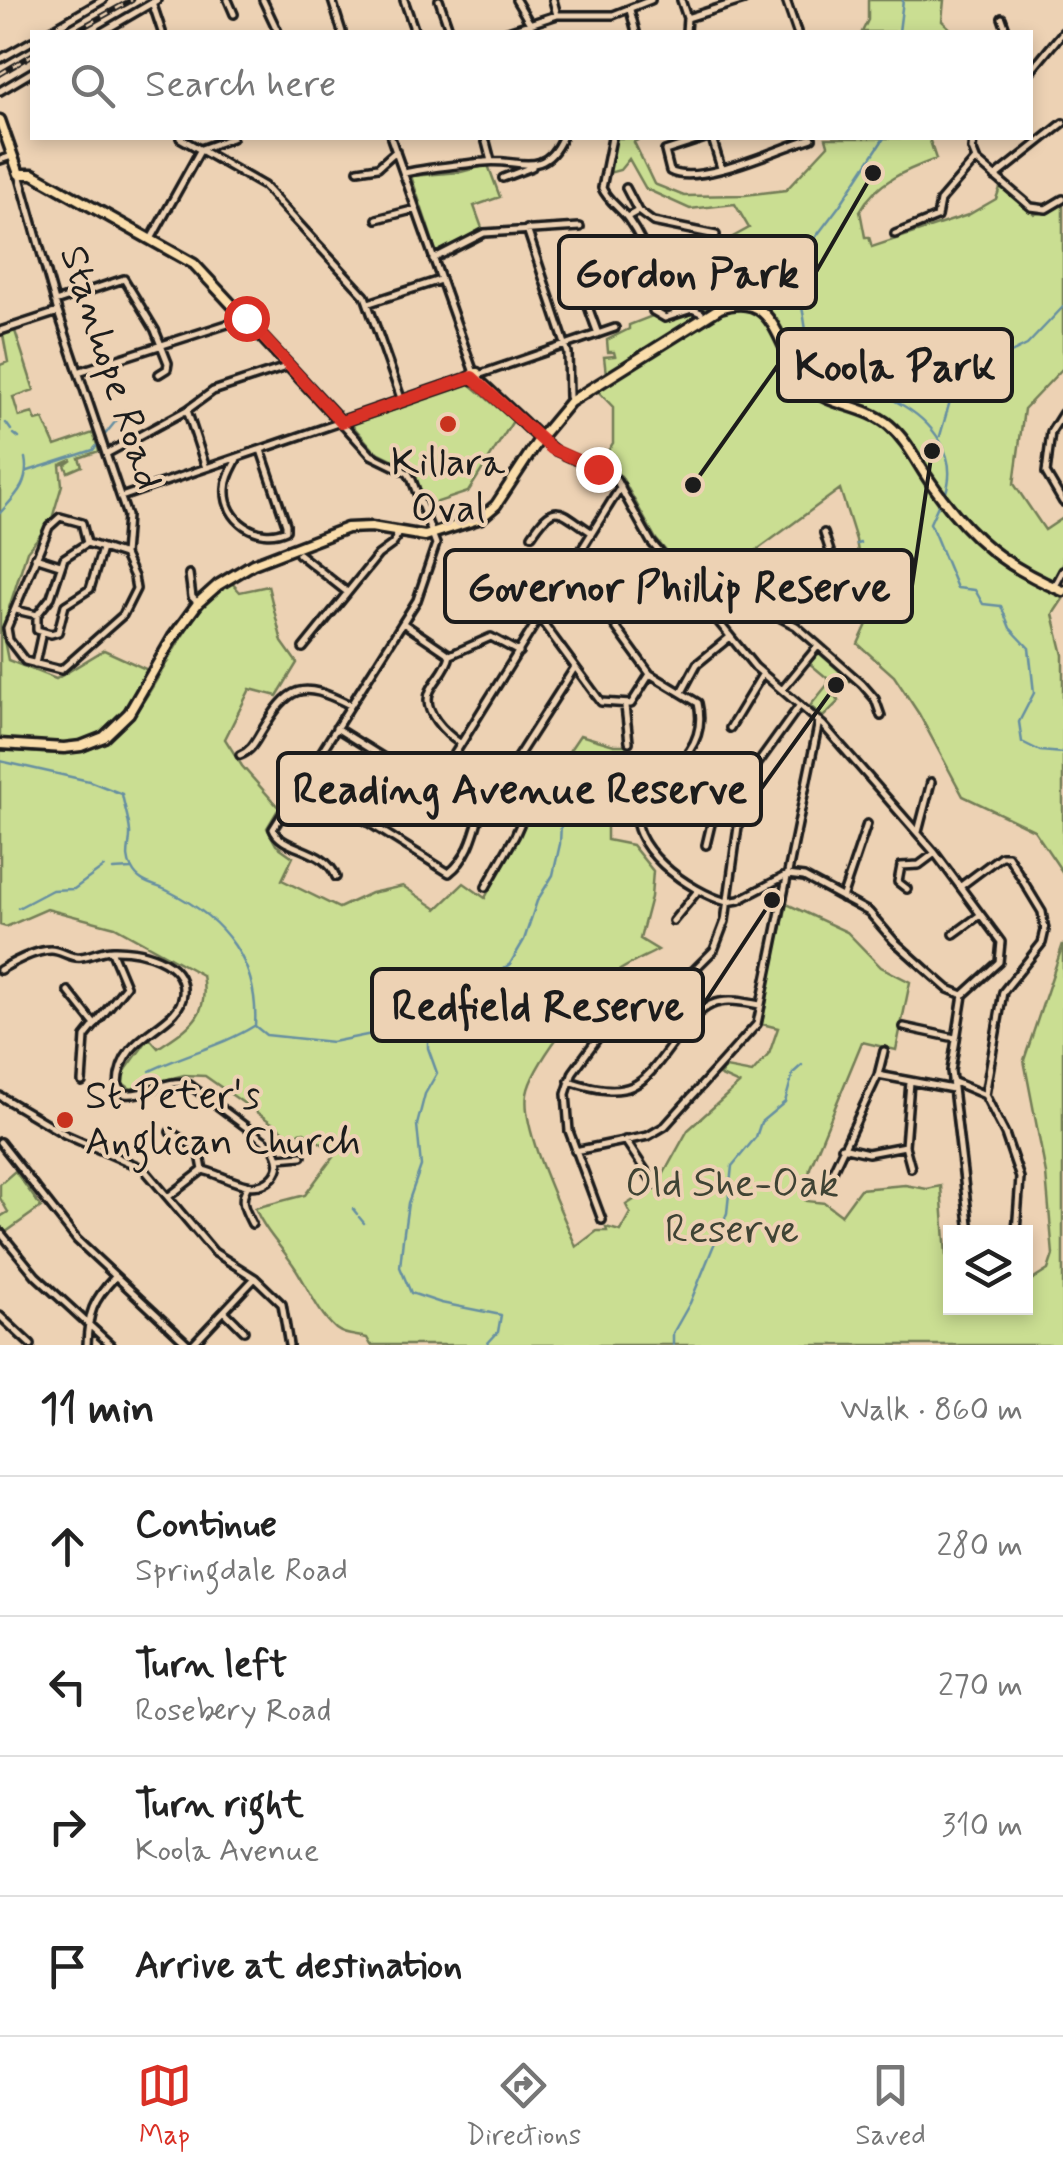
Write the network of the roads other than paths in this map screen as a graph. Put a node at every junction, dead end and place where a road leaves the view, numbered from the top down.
1 (103, 0) edge
2 (228, 0) edge
3 (263, 0) edge
4 (332, 0) edge
5 (404, 0) edge
6 (439, 0) edge
7 (516, 0) edge
8 (552, 0) edge
9 (651, 0) edge
10 (680, 0) edge
11 (744, 0) edge
12 (786, 0) edge
13 (155, 1) edge
14 (630, 10) junction
15 (234, 14) dead end
16 (557, 15) junction
17 (687, 18) junction
18 (1002, 18) dead end
19 (532, 24) junction
20 (51, 30) edge
21 (105, 30) edge
22 (162, 30) edge
23 (277, 30) edge
24 (341, 30) edge
25 (415, 30) edge
26 (449, 30) edge
27 (512, 30) edge
28 (534, 30) edge
29 (635, 30) edge
30 (686, 30) edge
31 (796, 30) edge
32 (1007, 30) edge
33 (1063, 32) edge
34 (30, 42) edge
35 (0, 59) edge
36 (1033, 68) edge
37 (30, 73) edge
38 (0, 91) edge
39 (0, 120) edge
40 (1063, 124) edge
41 (184, 140) edge
42 (199, 140) edge
43 (226, 140) edge
44 (392, 140) edge
45 (486, 140) edge
46 (561, 140) edge
47 (612, 140) edge
48 (701, 140) edge
49 (709, 140) edge
50 (806, 140) edge
51 (973, 140) edge
52 (201, 149) junction
53 (396, 151) junction
54 (12, 156) junction
55 (976, 159) junction
56 (0, 160) edge
57 (543, 160) junction
58 (492, 161) junction
59 (722, 168) junction
60 (358, 170) dead end
61 (404, 173) junction
62 (18, 174) junction
63 (995, 177) junction
64 (503, 178) dead end
65 (626, 188) dead end
66 (1063, 199) edge
67 (416, 209) junction
68 (638, 211) junction
69 (627, 217) junction
70 (377, 219) dead end
71 (580, 227) dead end
72 (527, 228) junction
73 (896, 234) dead end
74 (716, 236) dead end
75 (151, 239) junction
76 (433, 259) junction
77 (440, 280) junction
78 (585, 284) dead end
79 (730, 288) dead end
80 (55, 302) junction
81 (369, 304) junction
82 (58, 312) junction
83 (701, 313) dead end
84 (672, 316) junction
85 (246, 318) junction
86 (615, 328) dead end
87 (0, 331) edge
88 (598, 334) junction
89 (160, 346) junction
90 (566, 346) junction
91 (289, 366) junction
92 (78, 372) junction
93 (159, 374) dead end
94 (475, 376) junction
95 (569, 397) dead end
96 (402, 401) junction
97 (186, 410) junction
98 (1063, 413) edge
99 (341, 422) junction
100 (540, 438) junction
101 (260, 450) junction
102 (106, 454) junction
103 (238, 457) junction
104 (214, 465) junction
105 (206, 468) junction
106 (228, 478) junction
107 (621, 486) junction
108 (121, 497) junction
109 (1063, 502) edge
110 (591, 532) junction
111 (398, 533) junction
112 (824, 533) dead end
113 (432, 535) junction
114 (532, 535) dead end
115 (88, 543) junction
116 (102, 550) junction
117 (299, 554) dead end
118 (124, 555) junction
119 (34, 557) junction
120 (60, 565) junction
121 (572, 567) junction
122 (1063, 571) edge
123 (189, 574) dead end
124 (830, 578) junction
125 (1059, 589) edge
126 (347, 592) junction
127 (740, 598) junction
128 (198, 603) junction
129 (840, 603) dead end
130 (707, 606) junction
131 (16, 610) junction
132 (36, 615) junction
133 (540, 619) junction
134 (402, 624) junction
135 (42, 632) junction
136 (730, 637) junction
137 (818, 646) junction
138 (302, 648) dead end
139 (519, 652) junction
140 (450, 655) junction
141 (35, 664) junction
142 (575, 667) junction
143 (650, 674) junction
144 (762, 675) junction
145 (781, 690) junction
146 (682, 692) junction
147 (350, 705) junction
148 (626, 706) junction
149 (800, 706) junction
150 (882, 716) dead end
151 (819, 721) junction
152 (336, 728) junction
153 (730, 728) dead end
154 (630, 742) dead end
155 (0, 744) edge
156 (461, 744) junction
157 (240, 755) dead end
158 (511, 767) junction
159 (302, 782) junction
160 (931, 782) dead end
161 (743, 793) junction
162 (867, 824) dead end
163 (918, 832) junction
164 (706, 845) dead end
165 (935, 853) junction
166 (787, 875) junction
167 (336, 876) dead end
168 (961, 886) junction
169 (486, 887) dead end
170 (907, 889) dead end
171 (697, 892) junction
172 (842, 898) junction
173 (728, 902) junction
174 (981, 914) junction
175 (673, 921) dead end
176 (954, 934) dead end
177 (111, 950) junction
178 (1, 967) edge
179 (68, 991) dead end
180 (963, 995) junction
181 (760, 1005) junction
182 (95, 1025) junction
183 (904, 1027) dead end
184 (956, 1038) junction
185 (884, 1050) dead end
186 (878, 1075) junction
187 (569, 1081) junction
188 (82, 1082) dead end
189 (910, 1082) junction
190 (952, 1085) junction
191 (985, 1095) junction
192 (0, 1096) edge
193 (170, 1132) dead end
194 (625, 1140) junction
195 (0, 1142) edge
196 (905, 1146) junction
197 (842, 1147) junction
198 (575, 1151) junction
199 (2, 1152) edge
200 (302, 1156) dead end
201 (280, 1158) junction
202 (911, 1168) dead end
203 (203, 1170) junction
204 (831, 1175) dead end
205 (655, 1185) dead end
206 (247, 1187) junction
207 (168, 1197) junction
208 (602, 1220) dead end
209 (252, 1224) dead end
210 (969, 1225) edge
211 (1017, 1225) edge
212 (0, 1232) edge
213 (116, 1277) junction
214 (254, 1278) junction
215 (224, 1311) junction
216 (0, 1316) edge
217 (88, 1324) junction
218 (244, 1331) dead end
219 (31, 1345) edge
220 (86, 1345) edge
221 (111, 1345) edge
222 (191, 1345) edge
223 (289, 1345) edge

1 - 20 street
2 - 15 street
3 - 23 street
4 - 24 street
5 - 25 street
6 - 26 street
7 - 19 street
8 - 16 street
9 - 14 street
10 - 17 street
11 - 17 street
12 - 31 street
13 - 21 street
13 - 22 street
14 - 16 street
14 - 29 street
16 - 19 street
17 - 30 street
18 - 32 street
19 - 27 street
19 - 28 street
33 - 36 street
34 - 35 street
37 - 38 street
39 - 54 main road, Stanhope Road
40 - 63 street
41 - 52 street
42 - 52 street
43 - 52 street
44 - 53 street
45 - 58 street
46 - 57 street
47 - 69 street
48 - 59 street
49 - 59 street
50 - 59 street
51 - 55 street
52 - 75 street
52 - 81 street
53 - 60 street
53 - 61 street
54 - 56 street
54 - 62 main road, Stanhope Road
55 - 63 street
55 - 73 street
57 - 58 street
57 - 64 street
58 - 61 street
61 - 67 street
62 - 75 main road
62 - 80 street, Stanhope Road
63 - 66 street
65 - 68 street
67 - 70 street
67 - 76 street
68 - 69 street
68 - 74 street
69 - 84 street
71 - 72 street
72 - 76 street
72 - 90 street
75 - 85 main road
76 - 77 street
77 - 81 street
77 - 94 street
78 - 88 street
79 - 84 street
80 - 82 street, Stanhope Road
80 - 89 street
81 - 96 street
82 - 87 street
82 - 92 street, Stanhope Road
83 - 84 street
85 - 89 street
85 - 91 main road
86 - 88 street
88 - 90 street
89 - 92 street
89 - 93 street
90 - 94 street
90 - 95 street
91 - 97 street
91 - 99 main road
92 - 102 street, Stanhope Road
94 - 96 main road
94 - 100 main road
96 - 99 main road
97 - 102 street
97 - 105 street
98 - 109 street
99 - 101 street
99 - 113 street
100 - 107 street
100 - 113 main road
100 - 125 main road
101 - 103 street
101 - 106 street
102 - 108 street, Stanhope Road
103 - 104 street
103 - 106 street
104 - 105 street
104 - 106 street
105 - 108 street
107 - 110 street
107 - 130 street
108 - 118 street, Stanhope Road
110 - 114 street
110 - 121 street
111 - 113 main road
111 - 126 street
111 - 128 main road
112 - 124 street
113 - 134 street
115 - 116 street
115 - 119 street
115 - 120 street
116 - 118 street
116 - 135 street
117 - 126 street
118 - 141 street, Stanhope Road
119 - 120 street
119 - 131 street
120 - 132 street
121 - 133 street
121 - 143 street
122 - 125 street
123 - 128 street
124 - 127 street
124 - 129 street
126 - 138 street
127 - 130 street
127 - 137 street
128 - 155 main road
130 - 136 street
131 - 132 street
131 - 141 street
132 - 135 street
133 - 139 street
133 - 142 street
134 - 140 street
134 - 147 street
135 - 141 street
136 - 144 street
136 - 146 street
137 - 145 street
137 - 150 street
139 - 140 street
139 - 156 street
140 - 156 street
142 - 148 street
142 - 158 street
143 - 146 street
143 - 148 street
144 - 145 street
144 - 153 street
145 - 149 street
146 - 171 street
147 - 152 street
147 - 157 street
148 - 154 street
149 - 151 street
149 - 161 street
151 - 163 street
151 - 166 street
152 - 156 street
152 - 159 street
158 - 159 street
158 - 169 street
159 - 167 street
160 - 163 street
161 - 164 street
161 - 173 street
162 - 172 street
163 - 165 street
165 - 168 street
165 - 170 street
166 - 172 street
166 - 173 street
166 - 181 street
168 - 174 street
168 - 191 street
171 - 173 street
171 - 175 street
172 - 180 street
173 - 187 street
174 - 176 street
174 - 180 street
177 - 178 street
177 - 182 street
177 - 201 street
179 - 182 street
180 - 184 street
181 - 187 street
181 - 194 street
182 - 188 street
183 - 184 street
184 - 190 street
185 - 186 street
186 - 189 street
186 - 197 street
187 - 198 street
189 - 190 street
189 - 196 street
190 - 191 street
190 - 210 street
191 - 211 street
192 - 207 street
193 - 203 street
194 - 198 street
194 - 205 street
195 - 199 street
196 - 197 street
196 - 202 street
197 - 204 street
198 - 208 street
199 - 213 street
200 - 201 street
201 - 206 street
203 - 206 street
203 - 207 street
206 - 209 street
207 - 214 street
212 - 217 street
213 - 217 street
213 - 222 street
214 - 215 street
214 - 223 street
215 - 218 street
215 - 222 street
216 - 219 street
217 - 220 street
217 - 221 street

